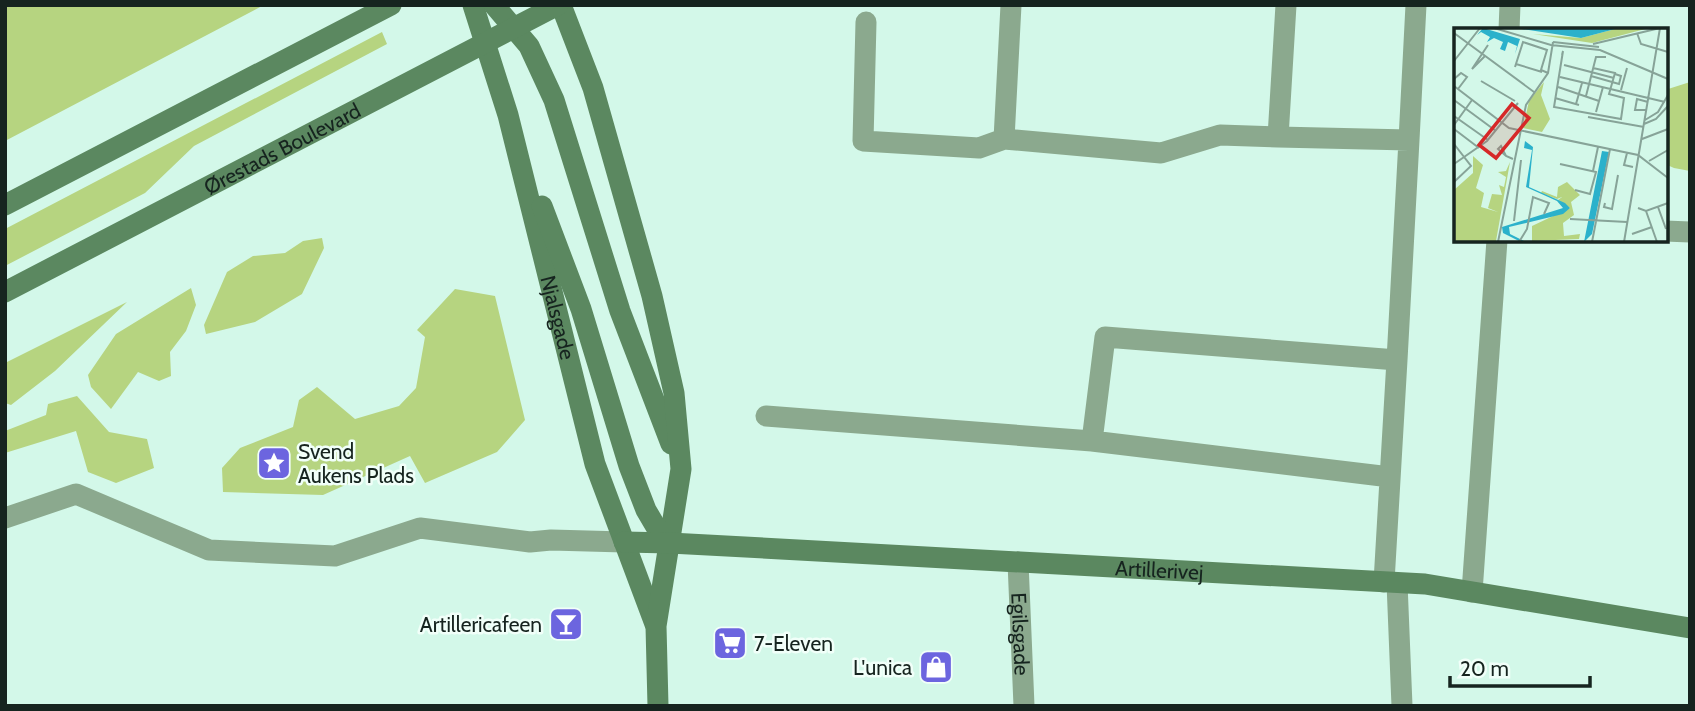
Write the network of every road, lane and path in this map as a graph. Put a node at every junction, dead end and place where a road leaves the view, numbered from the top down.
1 (391, 5) edge
2 (473, 5) edge
3 (494, 5) edge
4 (559, 5) edge
5 (1011, 5) edge
6 (1286, 5) edge
7 (1416, 5) edge
8 (1510, 5) edge
9 (866, 22) dead end
10 (514, 28) junction
11 (1509, 28) edge
12 (485, 44) junction
13 (508, 115) junction
14 (1278, 137) junction
15 (1004, 139) junction
16 (1409, 140) junction
17 (5, 205) edge
18 (1667, 231) edge
19 (1690, 232) edge
20 (1497, 242) edge
21 (5, 292) edge
22 (1397, 360) junction
23 (766, 416) dead end
24 (1092, 442) junction
25 (681, 469) junction
26 (1390, 477) junction
27 (5, 518) edge
28 (624, 542) junction
29 (670, 542) junction
30 (1018, 562) junction
31 (1391, 583) junction
32 (1472, 592) junction
33 (656, 626) junction
34 (1690, 628) edge
35 (658, 706) edge
36 (1024, 706) edge
37 (1402, 706) edge

1 - 17 street
2 - 12 street, Njalsgade
3 - 10 street
4 - 10 street, Ørestads Boulevard
4 - 25 street, Njalsgade
5 - 15 street
6 - 14 street
7 - 16 street
8 - 11 street
9 - 15 street
10 - 12 street, Ørestads Boulevard
10 - 25 street
12 - 13 street, Njalsgade
12 - 21 street, Ørestads Boulevard
13 - 28 street, Njalsgade
13 - 29 street
14 - 15 street
14 - 16 street
16 - 22 street
18 - 19 street
20 - 32 street
22 - 24 street
22 - 26 street
23 - 24 street
24 - 26 street
25 - 29 street, Njalsgade
26 - 31 street
27 - 28 street
28 - 29 street, Artillerivej
28 - 33 street, Njalsgade
29 - 30 street, Artillerivej
29 - 33 street, Njalsgade
30 - 31 street, Artillerivej
30 - 36 street, Egilsgade
31 - 32 street, Artillerivej
31 - 37 street
32 - 34 street, Artillerivej
33 - 35 street, Njalsgade

